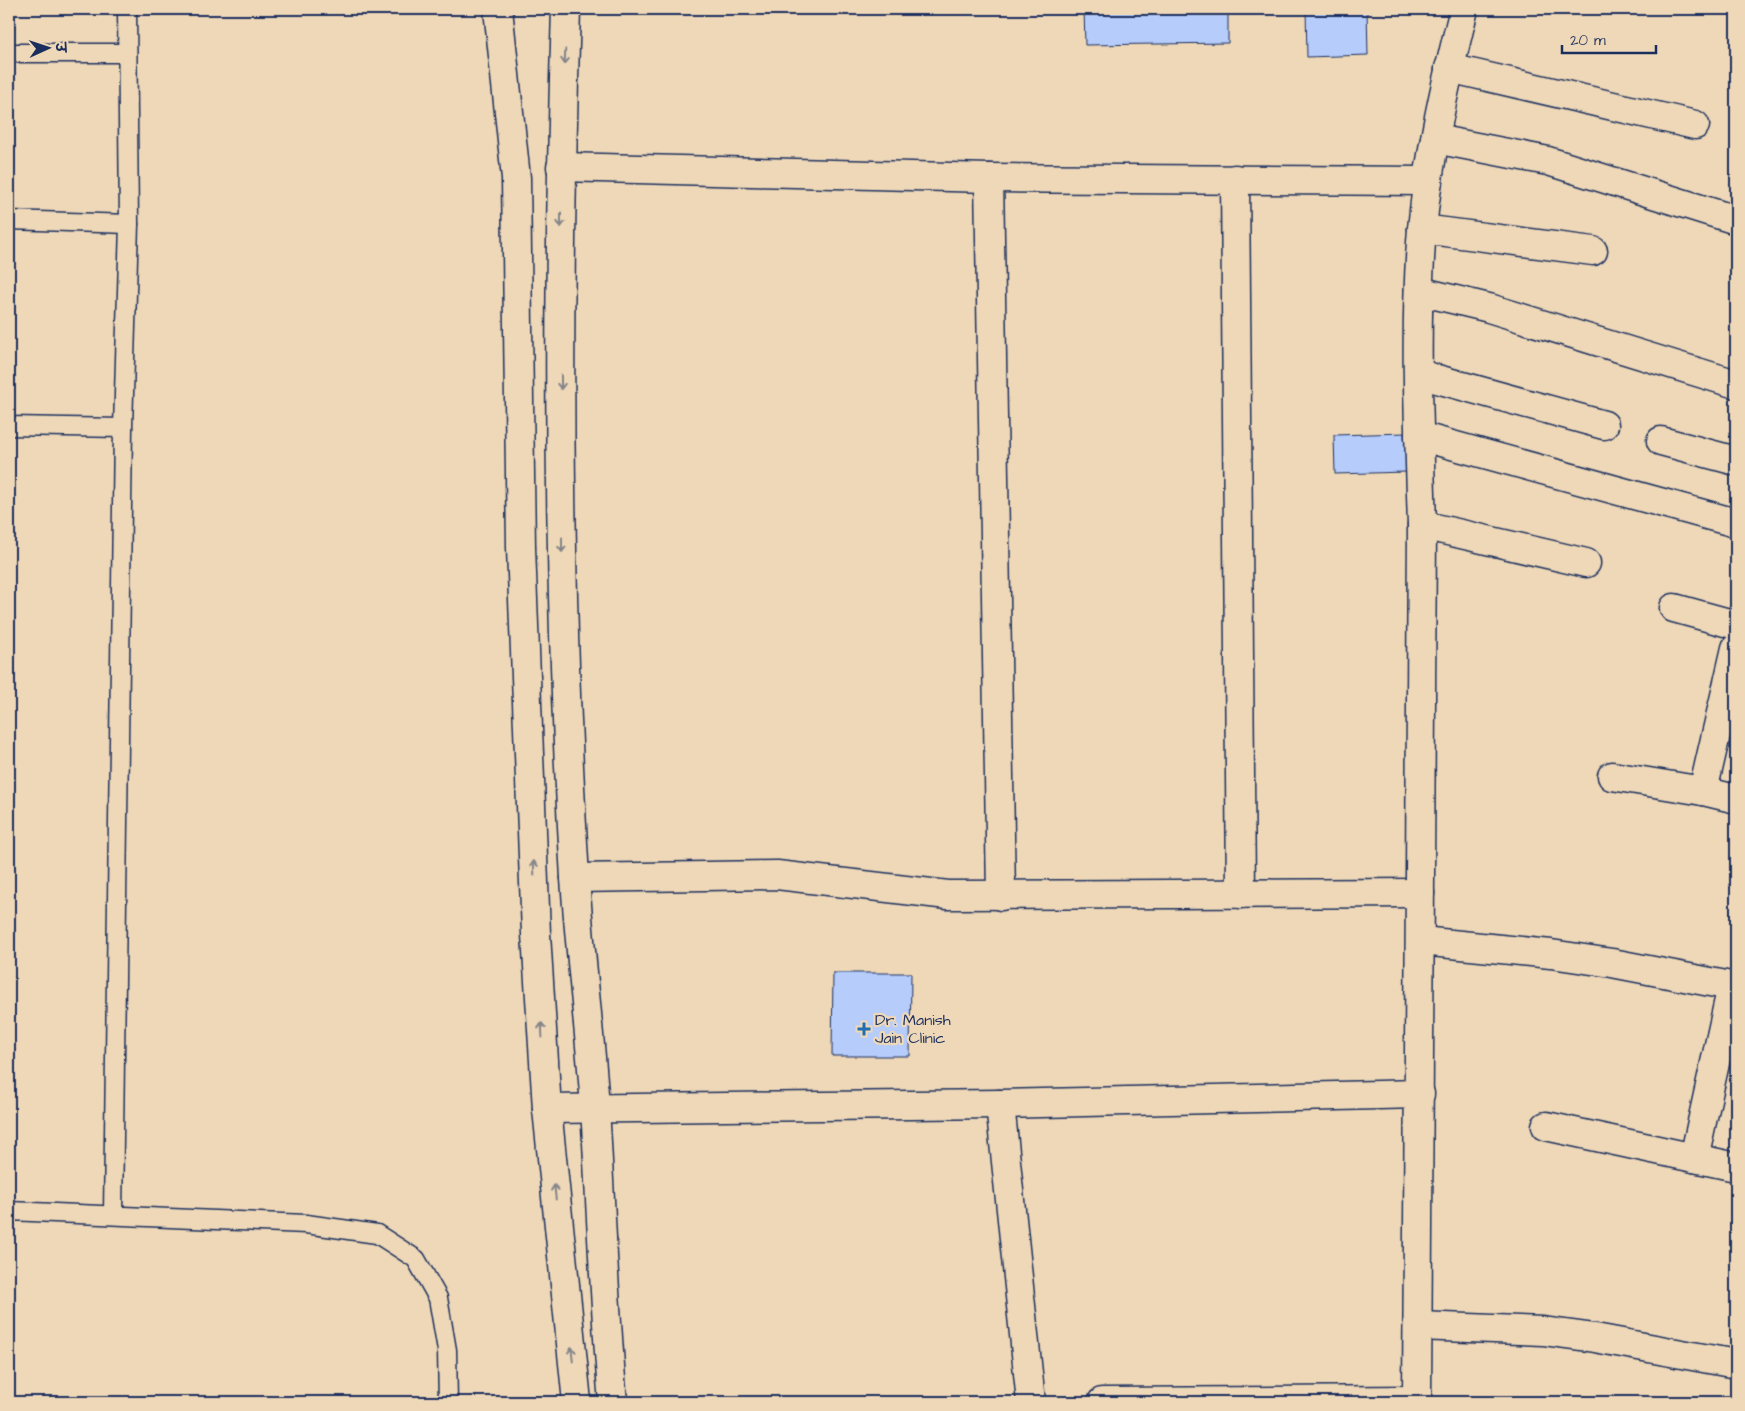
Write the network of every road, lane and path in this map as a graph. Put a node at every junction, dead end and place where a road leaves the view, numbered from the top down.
1 (127, 9) edge
2 (498, 9) edge
3 (566, 9) edge
4 (1464, 9) edge
5 (9, 53) edge
6 (127, 53) junction
7 (1449, 68) junction
8 (1695, 125) dead end
9 (1435, 139) junction
10 (561, 167) junction
11 (989, 178) junction
12 (1235, 179) junction
13 (1428, 181) junction
14 (9, 220) edge
15 (1736, 220) edge
16 (129, 224) junction
17 (1422, 229) junction
18 (1593, 251) dead end
19 (1419, 291) junction
20 (1419, 374) junction
21 (1736, 384) edge
22 (9, 426) edge
23 (1604, 426) dead end
24 (123, 428) junction
25 (1419, 436) junction
26 (1661, 440) dead end
27 (1736, 461) edge
28 (562, 466) junction
29 (519, 468) junction
30 (1736, 523) edge
31 (1422, 525) junction
32 (1586, 563) dead end
33 (1674, 608) dead end
34 (1736, 625) edge
35 (1736, 648) edge
36 (1612, 776) dead end
37 (1703, 791) junction
38 (1736, 799) edge
39 (575, 878) junction
40 (1420, 893) junction
41 (1241, 894) junction
42 (1001, 896) junction
43 (1421, 941) junction
44 (1734, 986) edge
45 (1420, 1094) junction
46 (1000, 1104) junction
47 (595, 1108) junction
48 (546, 1109) junction
49 (1546, 1126) dead end
50 (1694, 1158) junction
51 (1736, 1167) edge
52 (9, 1211) edge
53 (113, 1215) junction
54 (1418, 1326) junction
55 (1736, 1364) edge
56 (1417, 1401) edge
57 (448, 1402) edge
58 (577, 1402) edge
59 (613, 1402) edge
60 (1031, 1402) edge
61 (1102, 1402) edge

1 - 6 lane
2 - 29 street
3 -> 10 street
4 - 7 street
5 - 6 lane
6 - 16 lane
7 - 8 street
7 - 9 street
9 - 13 street
9 - 15 street
10 - 11 street
10 -> 28 street
11 - 12 street
11 - 42 street
12 - 13 street
12 - 41 street
13 - 17 street
14 - 16 lane
16 - 24 lane
17 - 18 street
17 - 19 street
19 - 20 street
19 - 21 street
20 - 23 street
20 - 25 street
22 - 24 lane
24 - 53 lane
25 - 30 street
25 - 31 street
26 - 27 street
28 - 29 street
28 -> 39 street
48 -> 29 street
31 - 32 street
31 - 40 street
33 - 34 street
35 - 37 street
36 - 37 street
37 - 38 street
39 - 42 street
39 - 47 street
40 - 41 street
40 - 43 street
41 - 42 street
43 - 44 street
43 - 45 street
44 - 50 street
45 - 46 street
45 - 54 street
46 - 47 street
46 - 60 street
47 - 48 street
47 - 59 street
58 -> 48 street
49 - 50 street
50 - 51 street
52 - 53 lane
53 - 57 lane
54 - 55 street
54 - 56 street
56 - 61 street

